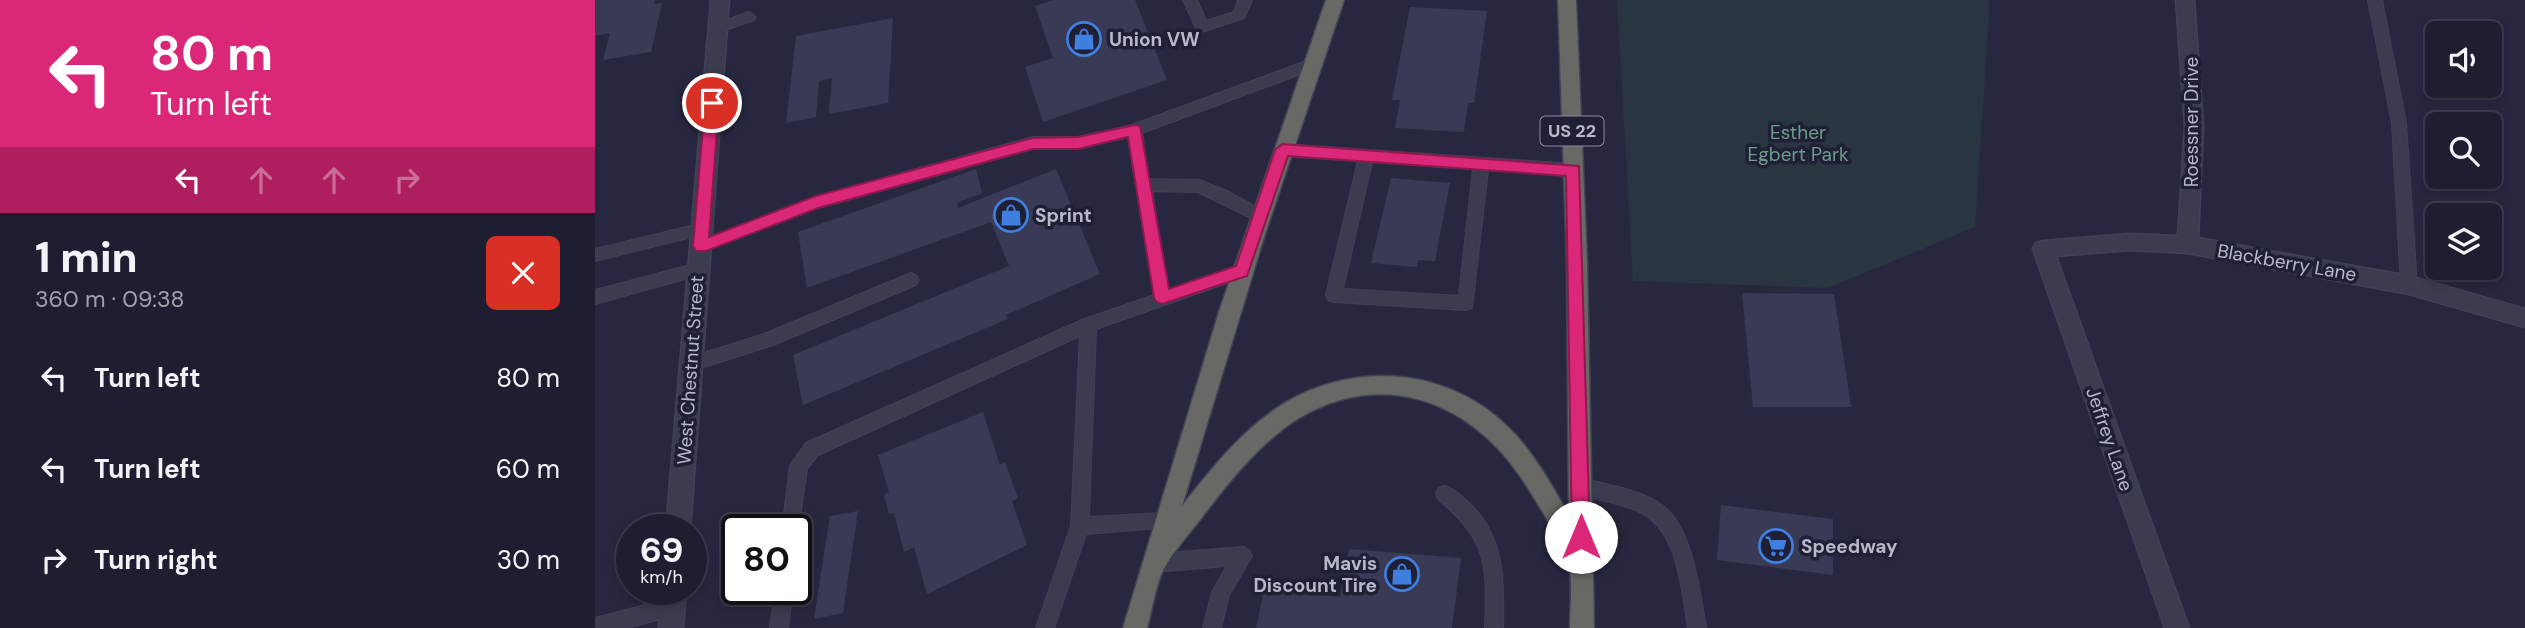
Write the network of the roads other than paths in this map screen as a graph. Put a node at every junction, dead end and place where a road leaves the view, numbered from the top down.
1 (720, 0) edge
2 (1190, 0) edge
3 (1245, 0) edge
4 (1567, 0) edge
5 (2185, 0) edge
6 (2375, 0) edge
7 (1331, 2) edge
8 (749, 17) dead end
9 (717, 28) junction
10 (1312, 64) junction
11 (1135, 130) junction
12 (1282, 150) junction
13 (1366, 156) junction
14 (1481, 164) junction
15 (1574, 170) junction
16 (1145, 185) junction
17 (1260, 216) junction
18 (702, 238) junction
19 (2189, 245) junction
20 (2043, 249) joint
21 (595, 255) edge
22 (698, 269) junction
23 (1242, 271) junction
24 (911, 281) dead end
25 (2409, 285) junction
26 (595, 297) edge
27 (1162, 298) junction
28 (2525, 318) edge
29 (1088, 325) junction
30 (691, 364) junction
31 (1580, 486) junction
32 (1445, 494) dead end
33 (679, 514) edge
34 (793, 514) edge
35 (1165, 521) junction
36 (1080, 526) junction
37 (1154, 563) junction
38 (1581, 563) junction
39 (782, 605) edge
40 (672, 608) edge
41 (595, 627) edge
42 (779, 628) edge
43 (1045, 628) edge
44 (1135, 628) edge
45 (1212, 628) edge
46 (1494, 628) edge
47 (1582, 628) edge
48 (1697, 628) edge
49 (2177, 628) edge

1 - 9 street, West Chestnut Street
2 - 3 lane
4 - 15 highway, US 22
5 - 19 street, Roessner Drive
6 - 25 lane
7 - 10 highway
8 - 9 lane
9 - 18 street, West Chestnut Street
10 - 11 lane
10 - 12 highway
11 - 16 lane
11 - 18 lane
12 - 13 lane
12 - 17 highway
13 - 14 lane
13 - 14 lane
14 - 15 lane
15 - 31 highway, US 22
16 - 17 lane
16 - 27 lane
17 - 23 highway
18 - 21 lane
18 - 22 street, West Chestnut Street
19 - 20 street, Blackberry Lane
19 - 25 street, Blackberry Lane
20 - 49 street, Jeffrey Lane
22 - 26 lane
22 - 30 street, West Chestnut Street
23 - 27 lane
23 - 35 highway
24 - 30 lane
25 - 28 street, Blackberry Lane
27 - 29 lane
29 - 34 lane
29 - 36 lane
30 - 33 street, West Chestnut Street
31 - 38 highway, US 22
31 - 48 lane
32 - 46 lane
35 - 36 lane
35 - 37 highway
36 - 43 lane
37 - 38 highway
37 - 44 highway
37 - 45 lane
38 - 47 highway, US 22
39 - 42 lane
40 - 41 lane

